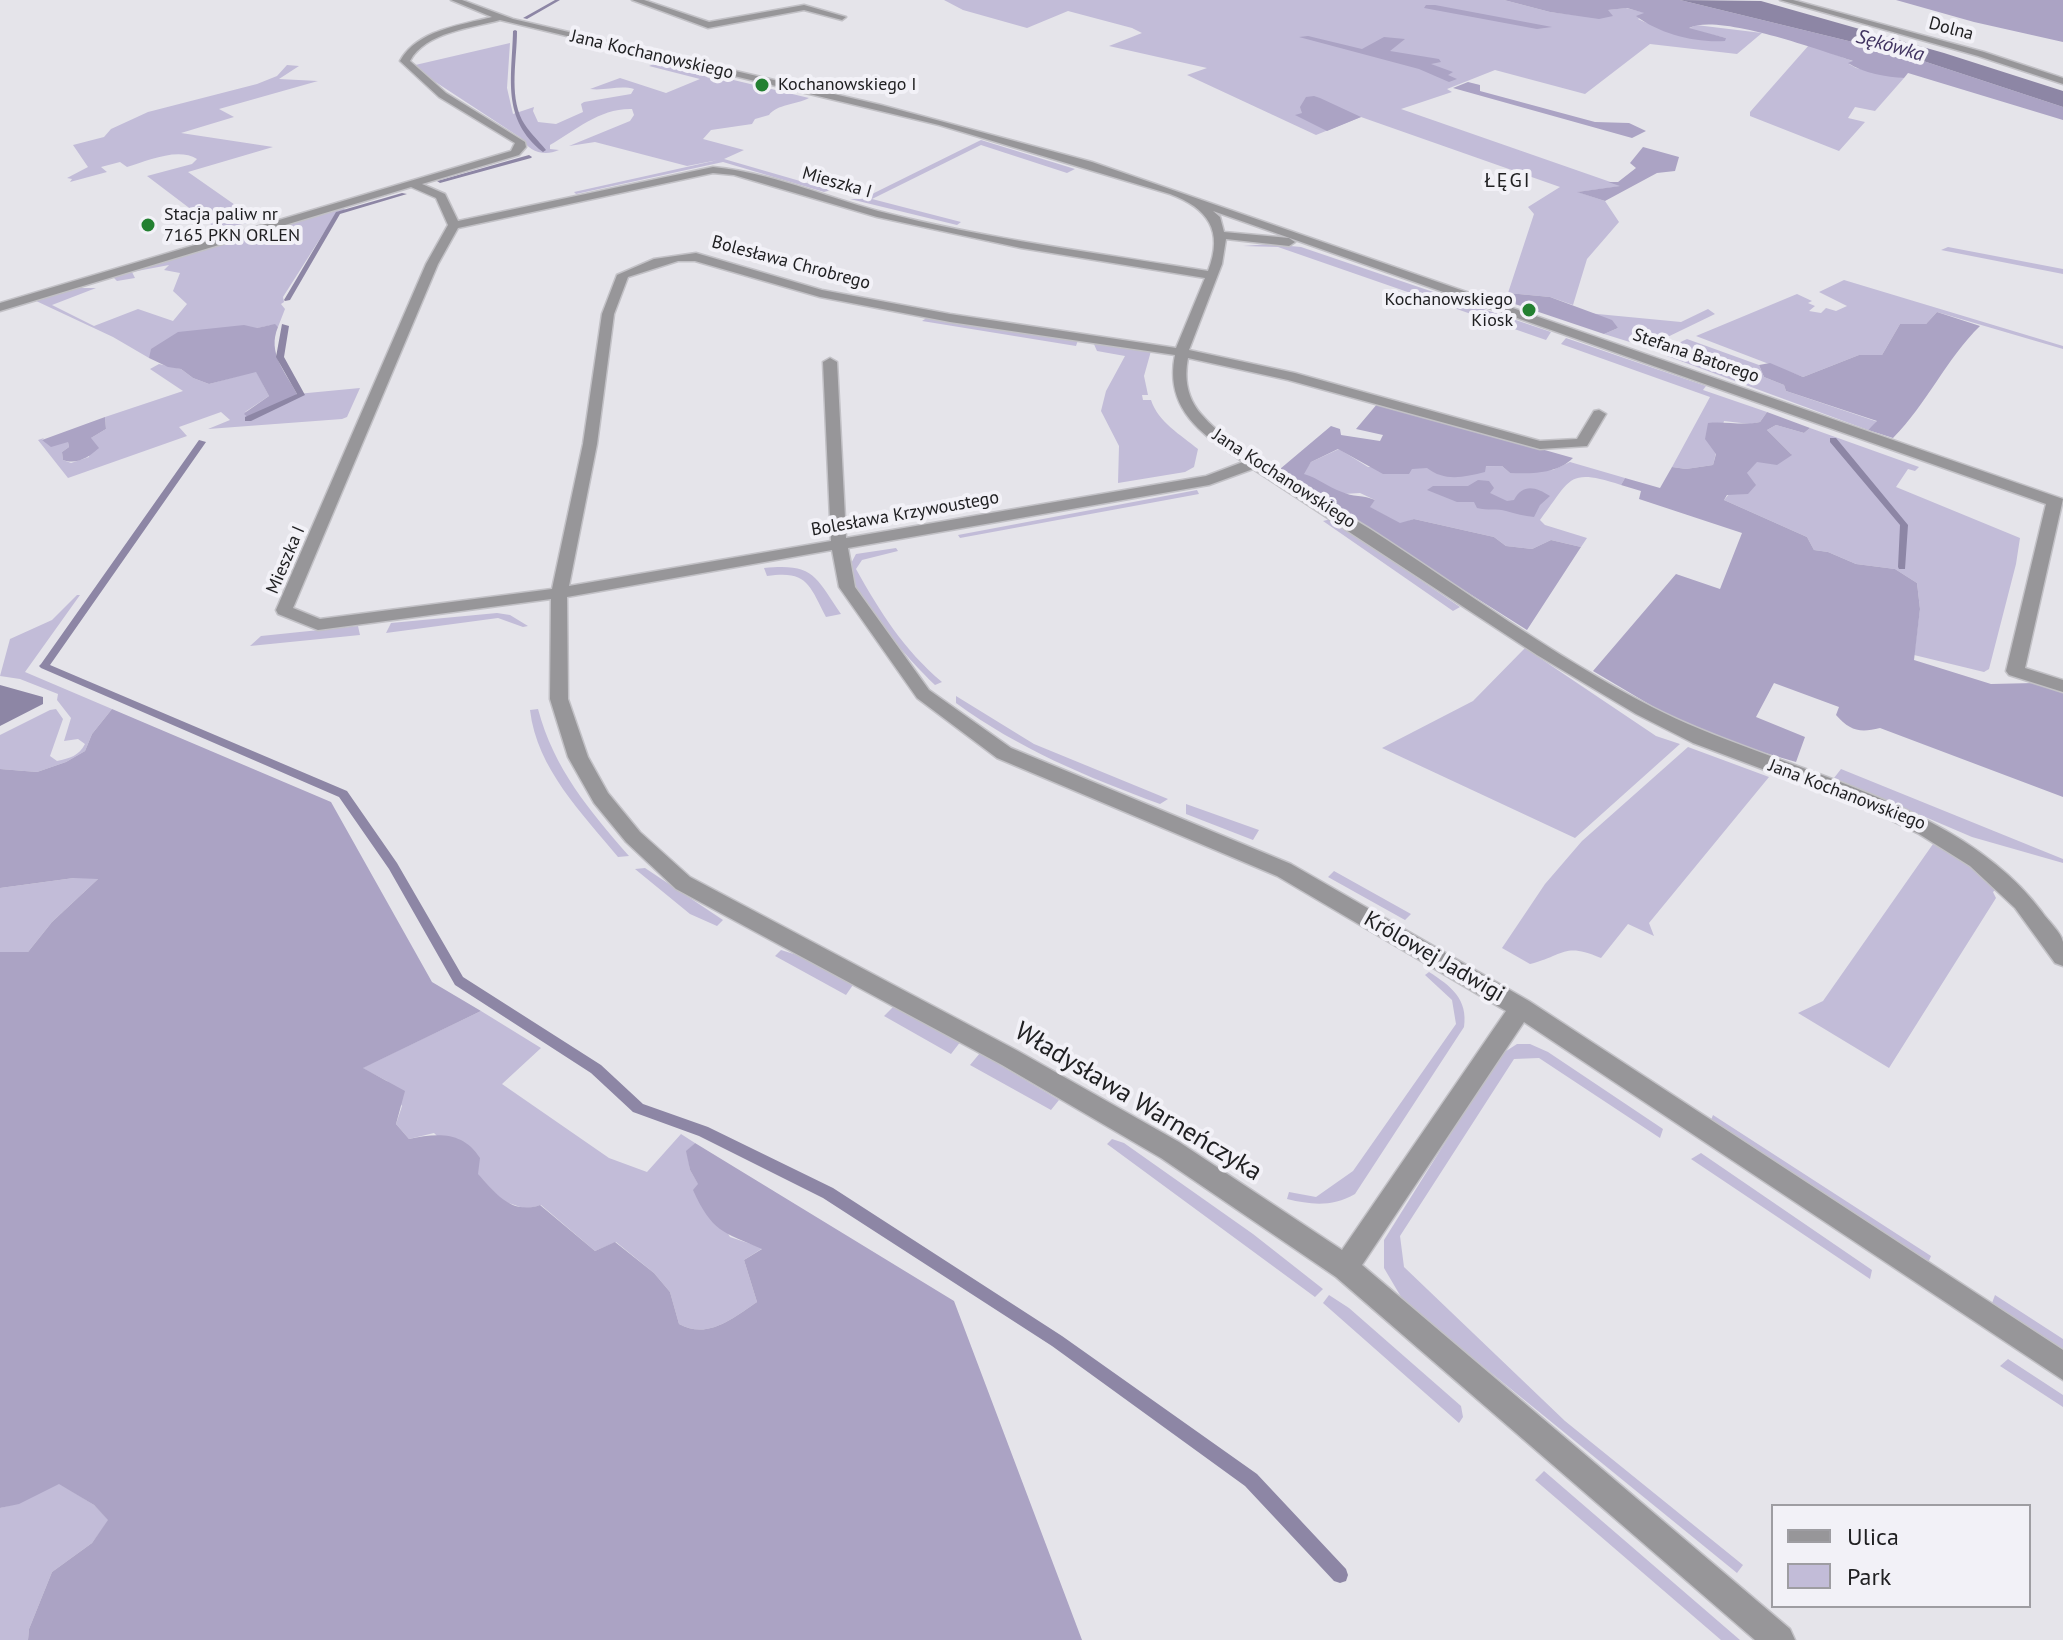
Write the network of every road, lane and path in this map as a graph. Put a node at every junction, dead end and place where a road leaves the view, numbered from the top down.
1 (455, 0) edge
2 (636, 0) edge
3 (1784, 0) edge
4 (842, 17) dead end
5 (499, 18) junction
6 (2063, 81) edge
7 (410, 183) junction
8 (1197, 201) junction
9 (1248, 217) junction
10 (454, 225) junction
11 (1220, 230) junction
12 (1317, 245) junction
13 (1212, 275) junction
14 (0, 307) edge
15 (1179, 352) junction
16 (830, 362) dead end
17 (1599, 414) dead end
18 (1255, 463) junction
19 (2058, 502) edge
20 (838, 546) junction
21 (559, 593) junction
22 (2063, 686) edge
23 (2063, 957) edge
24 (1521, 1008) junction
25 (1345, 1268) junction
26 (2063, 1366) edge
27 (1779, 1640) edge

1 - 5 street, Jana Kochanowskiego
2 - 4 street
3 - 6 street, Dolna
5 - 7 street
5 - 8 street, Jana Kochanowskiego
7 - 10 street
7 - 14 street
8 - 9 street, Stefana Batorego
8 - 11 street, Jana Kochanowskiego
9 - 11 street
9 - 12 street, Stefana Batorego
10 - 13 street, Mieszka I
10 - 21 street, Mieszka I
11 - 12 street, Stefana Batorego
11 - 13 street, Jana Kochanowskiego
12 - 19 street, Stefana Batorego
13 - 15 street, Jana Kochanowskiego
15 - 17 street, Bolesława Chrobrego
15 - 18 street, Jana Kochanowskiego
15 - 21 street, Bolesława Chrobrego
16 - 20 street, Królowej Jadwigi
18 - 20 street, Bolesława Krzywoustego
18 - 23 street, Jana Kochanowskiego
19 - 22 street
20 - 21 street, Bolesława Krzywoustego
20 - 24 street, Królowej Jadwigi
21 - 25 street, Władysława Warneńczyka
24 - 25 street
24 - 26 street, Królowej Jadwigi
25 - 27 street, Władysława Warneńczyka

